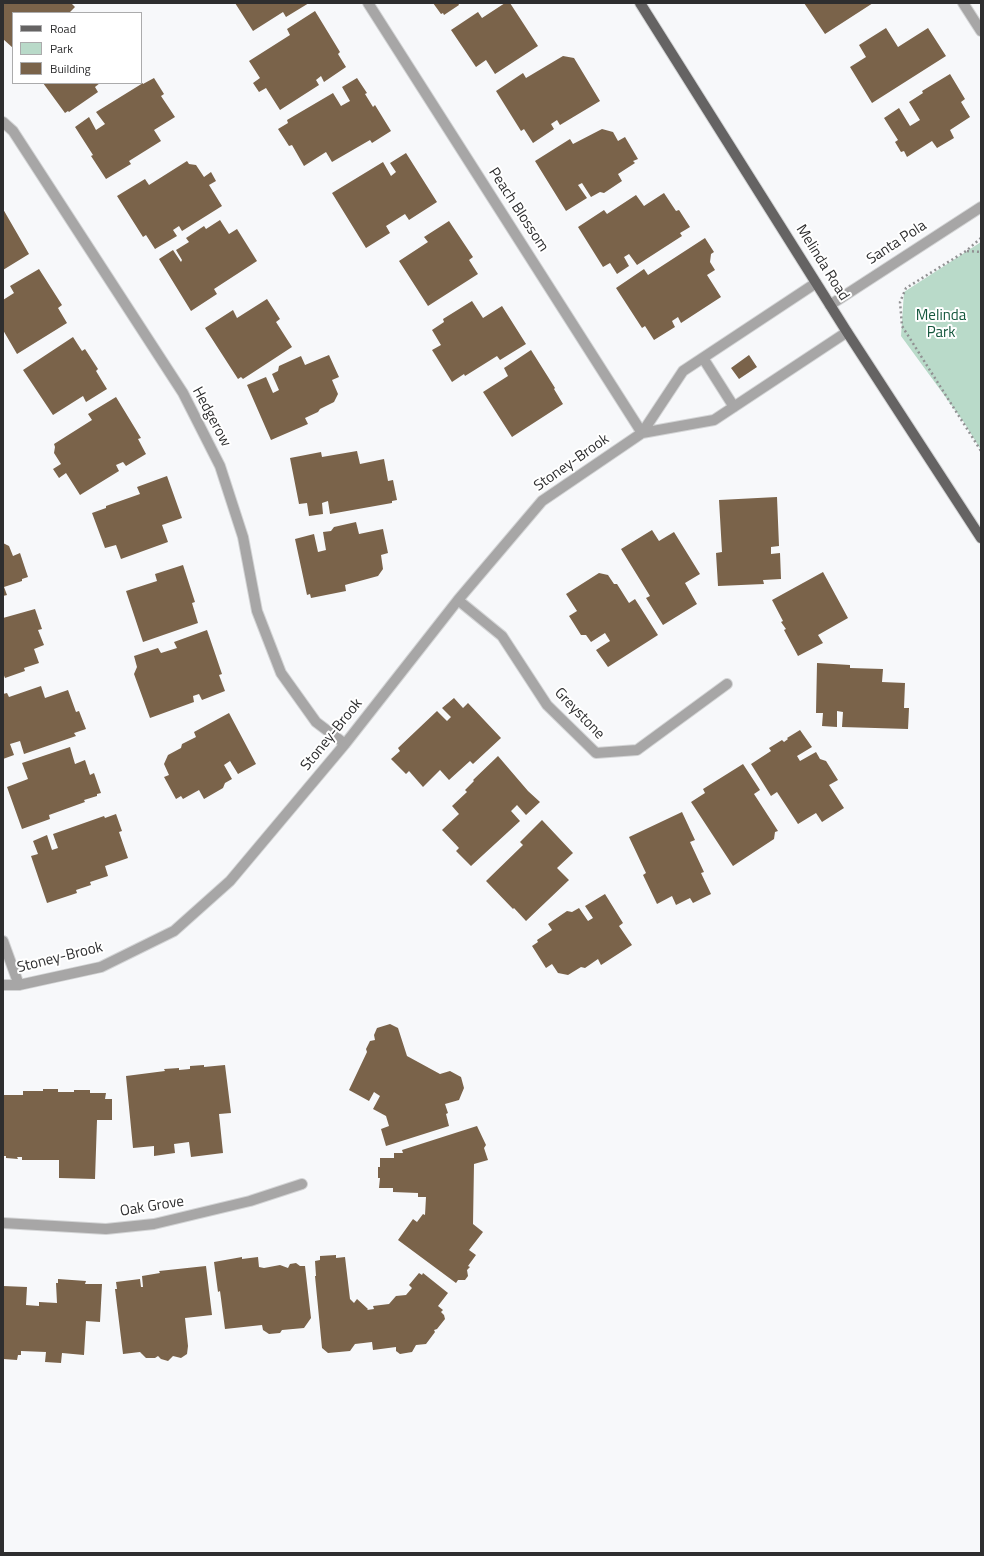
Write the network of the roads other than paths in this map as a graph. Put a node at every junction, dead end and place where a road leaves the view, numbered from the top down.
1 (368, 3) edge
2 (640, 3) edge
3 (963, 3) edge
4 (981, 31) edge
5 (3, 122) edge
6 (981, 207) edge
7 (816, 283) junction
8 (830, 305) junction
9 (847, 332) junction
10 (703, 358) junction
11 (734, 407) junction
12 (642, 433) junction
13 (981, 538) edge
14 (458, 600) junction
15 (727, 684) dead end
16 (345, 744) junction
17 (3, 941) edge
18 (3, 985) edge
19 (19, 985) junction
20 (302, 1184) dead end
21 (3, 1223) edge

1 - 12 street, Peach Blossom
2 - 7 main road, Melinda Road
3 - 4 street
5 - 16 street, Hedgerow
6 - 8 street, Santa Pola
7 - 8 main road, Melinda Road
7 - 10 street, Stoney-Brook
8 - 9 main road, Melinda Road
9 - 11 street, Stoney-Brook
9 - 13 main road, Melinda Road
10 - 11 street
10 - 12 street, Stoney-Brook
11 - 12 street, Stoney-Brook
12 - 14 street, Stoney-Brook
14 - 15 street, Greystone
14 - 16 street, Stoney-Brook
16 - 19 street, Stoney-Brook
17 - 19 street
18 - 19 street, Stoney-Brook
20 - 21 street, Oak Grove

